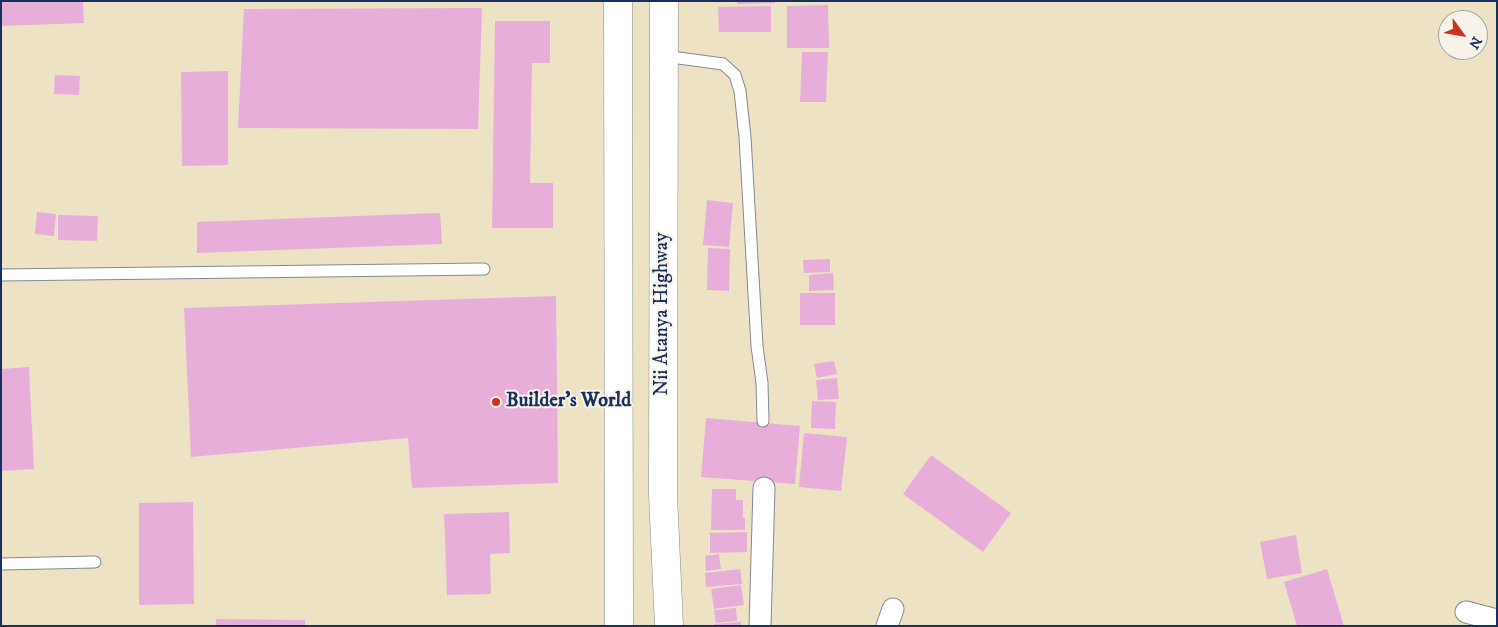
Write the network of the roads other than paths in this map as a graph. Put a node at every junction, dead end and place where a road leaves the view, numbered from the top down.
1 (618, 1) edge
2 (664, 1) edge
3 (664, 56) junction
4 (484, 269) dead end
5 (1, 275) edge
6 (763, 421) dead end
7 (764, 488) dead end
8 (95, 562) dead end
9 (1, 564) edge
10 (1466, 612) dead end
11 (1497, 620) edge
12 (619, 626) edge
13 (669, 626) edge
14 (760, 626) edge

1 - 12 main road
2 - 3 main road, Nii Atanya Highway
3 - 6 lane
3 - 13 main road, Nii Atanya Highway
4 - 5 lane
7 - 14 street
8 - 9 lane
10 - 11 street

